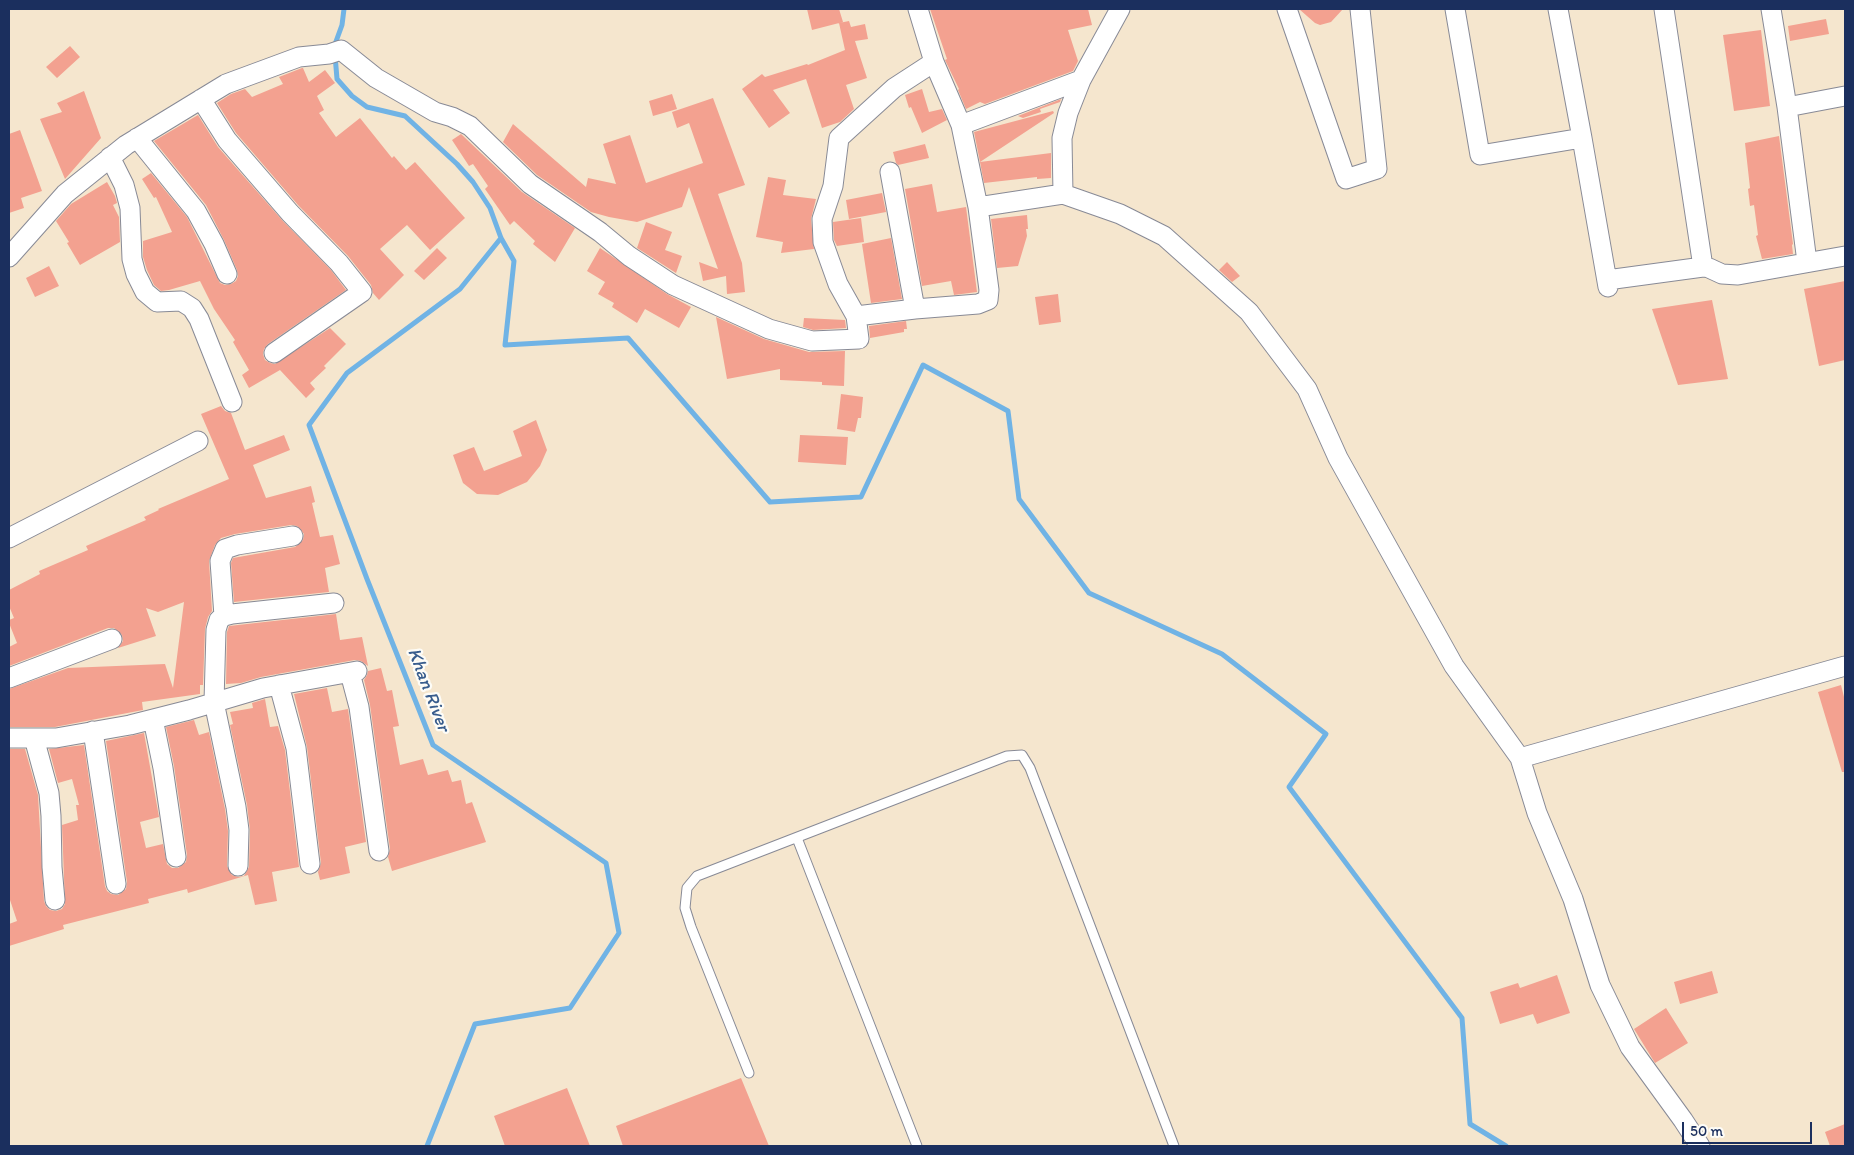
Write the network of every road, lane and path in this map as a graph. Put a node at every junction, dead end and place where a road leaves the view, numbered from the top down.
1 (918, 9) edge
2 (1120, 9) edge
3 (1288, 9) edge
4 (1360, 9) edge
5 (1455, 9) edge
6 (1558, 9) edge
7 (1664, 9) edge
8 (1771, 9) edge
9 (934, 62) junction
10 (1081, 80) junction
11 (1845, 96) edge
12 (201, 100) junction
13 (1787, 107) junction
14 (961, 125) junction
15 (137, 138) junction
16 (1582, 138) junction
17 (110, 157) junction
18 (890, 172) dead end
19 (1063, 194) junction
20 (978, 208) junction
21 (1845, 256) edge
22 (9, 257) edge
23 (1807, 262) junction
24 (1703, 267) junction
25 (227, 274) dead end
26 (915, 309) junction
27 (856, 316) junction
28 (274, 353) dead end
29 (232, 402) dead end
30 (198, 441) dead end
31 (293, 536) dead end
32 (9, 538) edge
33 (334, 603) dead end
34 (224, 616) junction
35 (112, 639) dead end
36 (1845, 666) edge
37 (9, 678) edge
38 (279, 685) junction
39 (214, 702) junction
40 (153, 719) junction
41 (94, 731) junction
42 (9, 738) edge
43 (34, 738) junction
44 (1520, 758) junction
45 (797, 838) junction
46 (379, 851) dead end
47 (176, 857) dead end
48 (310, 864) dead end
49 (238, 866) dead end
50 (116, 884) dead end
51 (55, 900) dead end
52 (749, 1073) dead end
53 (918, 1146) edge
54 (1174, 1146) edge
55 (1700, 1146) edge

1 - 9 street
2 - 10 street
3 - 4 street
5 - 16 street
6 - 16 street
7 - 24 street
8 - 13 street
9 - 14 street
9 - 27 street
10 - 14 street
10 - 19 street
11 - 13 street
12 - 15 street
12 - 27 street
12 - 28 street
13 - 23 street
14 - 20 street
15 - 17 street
15 - 25 street
16 - 24 street
17 - 22 street
17 - 29 street
18 - 26 street
19 - 20 street
19 - 44 street
20 - 26 street
21 - 23 street
23 - 24 street
26 - 27 street
30 - 32 street
31 - 34 street
33 - 34 street
34 - 39 street
35 - 37 street
36 - 44 street
38 - 39 street
38 - 46 street
38 - 48 street
39 - 40 street
39 - 49 street
40 - 41 street
40 - 47 street
41 - 43 street
41 - 50 street
42 - 43 street
43 - 51 street
44 - 55 street
45 - 52 lane
45 - 53 lane
45 - 54 lane

